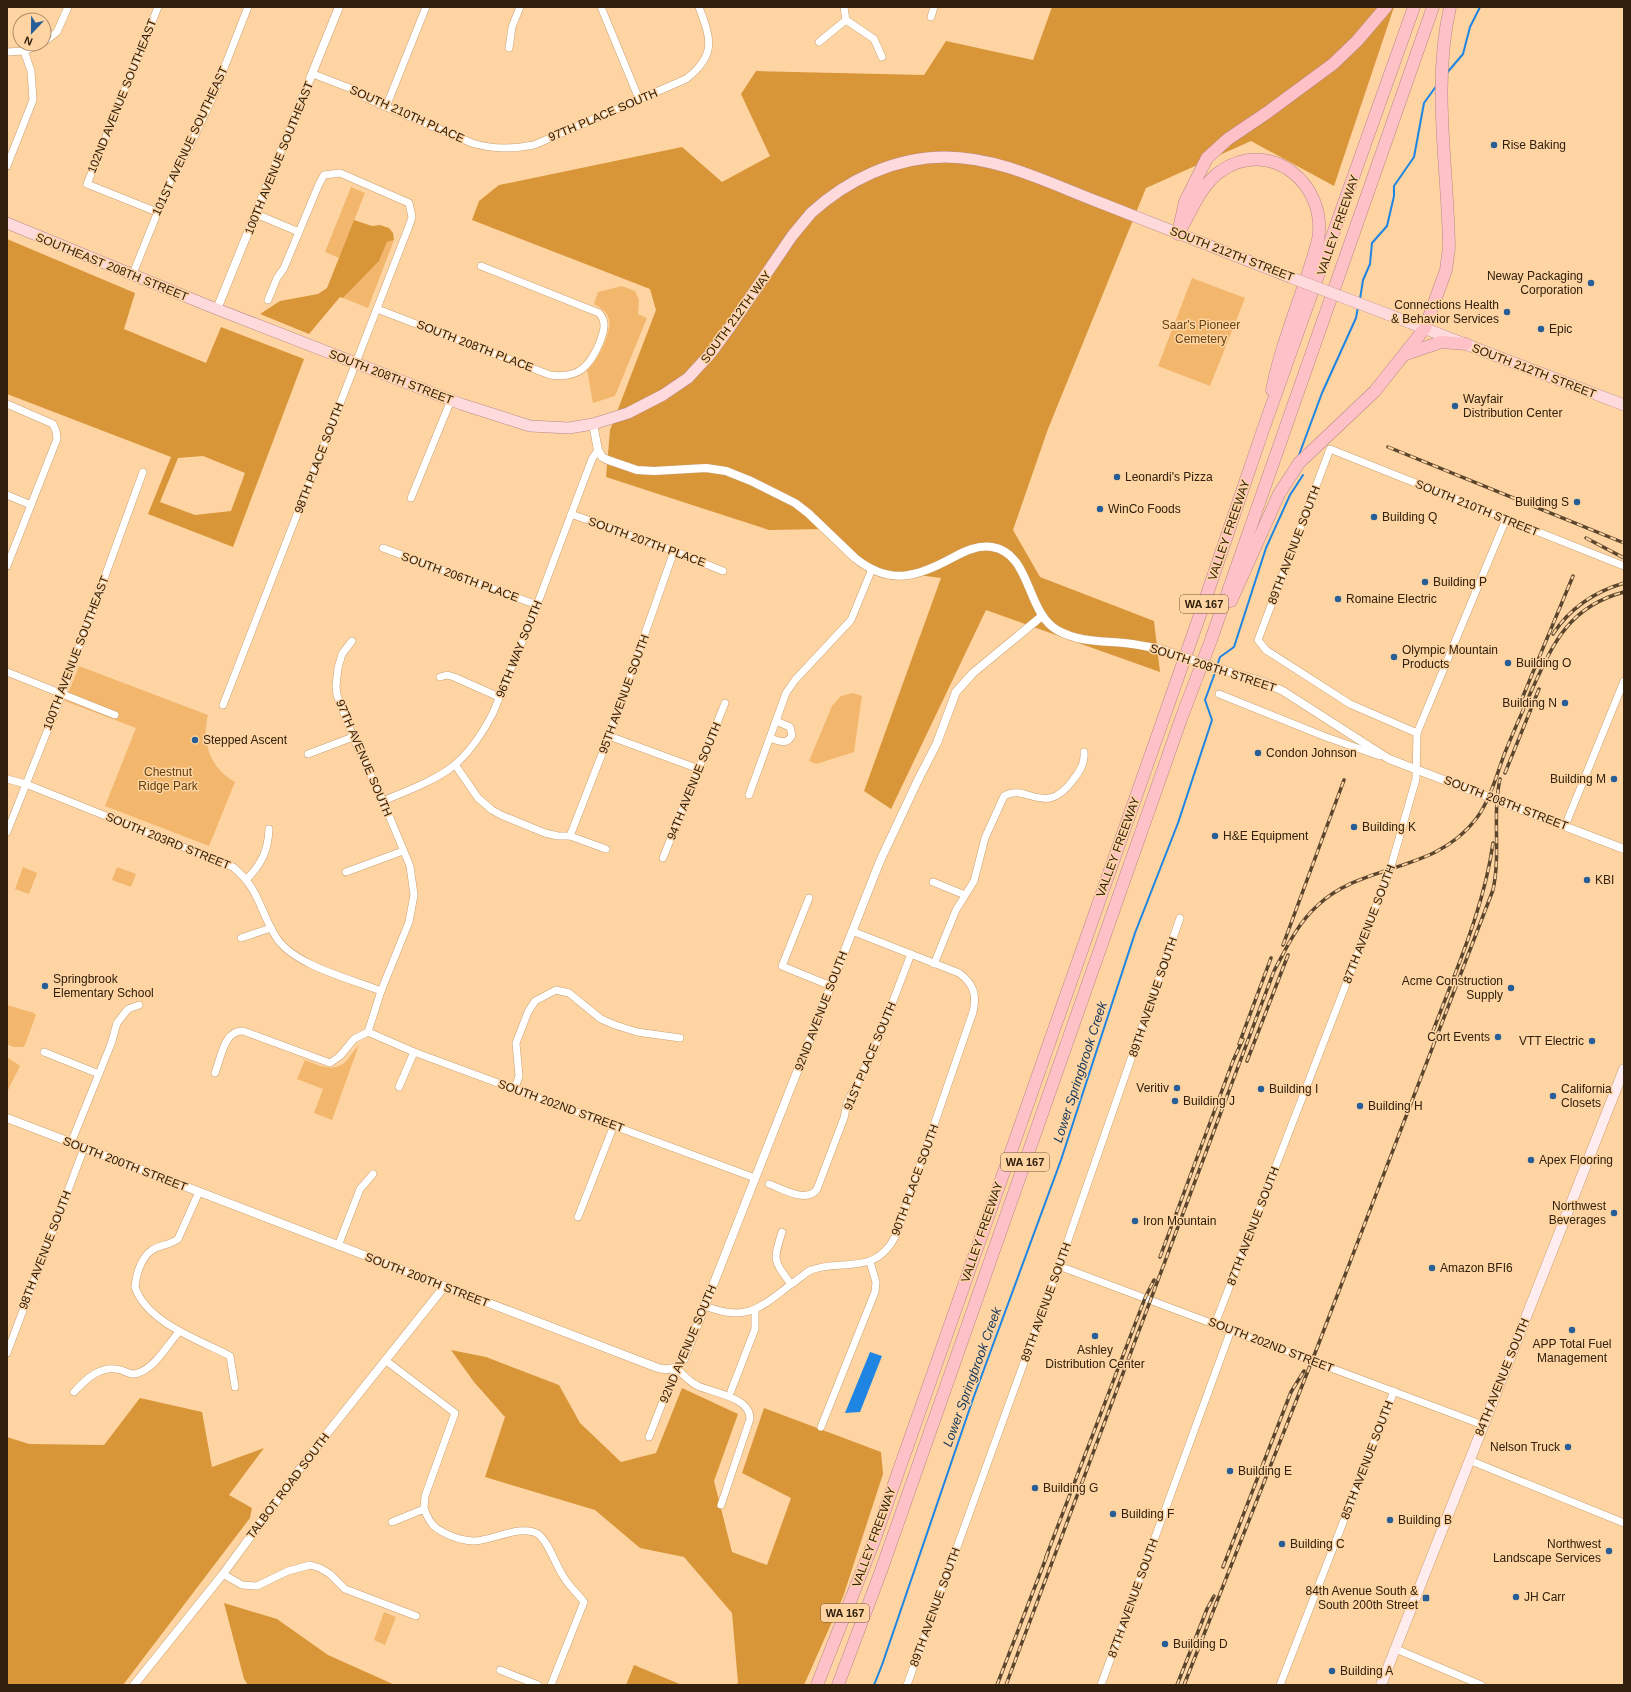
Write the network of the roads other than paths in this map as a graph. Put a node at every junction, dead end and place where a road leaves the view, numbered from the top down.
1 (68, 7) edge
2 (158, 7) edge
3 (248, 7) edge
4 (339, 7) edge
5 (426, 7) edge
6 (520, 7) edge
7 (601, 7) edge
8 (700, 7) edge
9 (844, 7) edge
10 (934, 7) edge
11 (1386, 7) edge
12 (1414, 7) edge
13 (1433, 7) edge
14 (1450, 7) edge
15 (931, 17) dead end
16 (846, 20) junction
17 (52, 36) edge
18 (818, 42) dead end
19 (509, 48) dead end
20 (24, 52) edge
21 (882, 57) dead end
22 (313, 74) junction
23 (639, 99) junction
24 (386, 107) junction
25 (502, 149) joint
26 (8, 161) edge
27 (878, 170) joint
28 (157, 212) junction
29 (256, 214) junction
30 (7, 223) edge
31 (299, 232) junction
32 (1178, 234) junction
33 (481, 266) dead end
34 (132, 276) junction
35 (268, 300) dead end
36 (217, 309) junction
37 (377, 309) junction
38 (1425, 328) junction
39 (1466, 344) junction
40 (1404, 355) junction
41 (356, 365) junction
42 (451, 400) junction
43 (7, 404) edge
44 (1624, 405) edge
45 (593, 424) junction
46 (1264, 427) junction
47 (569, 428) joint
48 (1330, 449) joint
49 (598, 450) junction
50 (143, 472) dead end
51 (7, 496) edge
52 (411, 498) dead end
53 (31, 505) junction
54 (571, 514) junction
55 (1506, 519) junction
56 (383, 548) dead end
57 (674, 551) junction
58 (7, 566) edge
59 (1624, 566) edge
60 (872, 569) junction
61 (723, 571) dead end
62 (537, 605) junction
63 (1042, 616) junction
64 (1211, 640) junction
65 (352, 641) dead end
66 (7, 672) edge
67 (440, 678) dead end
68 (1624, 681) edge
69 (62, 694) junction
70 (1219, 694) dead end
71 (500, 697) junction
72 (725, 703) dead end
73 (223, 705) dead end
74 (115, 715) dead end
75 (776, 721) junction
76 (1417, 732) junction
77 (353, 736) junction
78 (609, 736) junction
79 (770, 738) junction
80 (1084, 752) dead end
81 (308, 754) dead end
82 (1390, 759) junction
83 (456, 766) junction
84 (699, 769) junction
85 (1416, 769) junction
86 (7, 779) edge
87 (26, 784) junction
88 (749, 795) dead end
89 (383, 801) junction
90 (1565, 826) junction
91 (269, 829) dead end
92 (7, 832) edge
93 (570, 836) junction
94 (606, 849) dead end
95 (1624, 849) edge
96 (403, 852) junction
97 (663, 858) dead end
98 (346, 872) dead end
99 (247, 879) junction
100 (933, 882) dead end
101 (965, 895) junction
102 (809, 898) dead end
103 (1180, 918) dead end
104 (271, 928) junction
105 (852, 931) junction
106 (241, 938) dead end
107 (911, 954) junction
108 (934, 964) junction
109 (831, 986) junction
110 (381, 991) junction
111 (139, 1005) dead end
112 (368, 1032) junction
113 (680, 1038) dead end
114 (44, 1052) dead end
115 (414, 1052) junction
116 (1624, 1069) edge
117 (215, 1073) dead end
118 (99, 1074) junction
119 (1622, 1081) edge
120 (399, 1087) dead end
121 (515, 1088) junction
122 (7, 1118) edge
123 (614, 1125) junction
124 (72, 1143) junction
125 (84, 1148) junction
126 (373, 1174) dead end
127 (755, 1178) junction
128 (769, 1184) dead end
129 (199, 1192) junction
130 (578, 1217) dead end
131 (782, 1232) dead end
132 (338, 1246) junction
133 (870, 1262) junction
134 (1059, 1266) junction
135 (791, 1284) junction
136 (444, 1287) junction
137 (705, 1306) junction
138 (755, 1310) junction
139 (1215, 1324) junction
140 (1231, 1330) junction
141 (179, 1332) junction
142 (7, 1353) edge
143 (385, 1360) junction
144 (676, 1368) junction
145 (235, 1387) dead end
146 (731, 1391) dead end
147 (1394, 1391) junction
148 (74, 1392) dead end
149 (1483, 1425) junction
150 (821, 1427) dead end
151 (649, 1437) dead end
152 (1469, 1460) junction
153 (721, 1505) dead end
154 (424, 1509) junction
155 (392, 1522) dead end
156 (1624, 1523) edge
157 (874, 1541) junction
158 (223, 1574) junction
159 (416, 1616) dead end
160 (1396, 1649) junction
161 (500, 1670) dead end
162 (134, 1685) edge
163 (538, 1685) edge
164 (551, 1685) edge
165 (817, 1685) edge
166 (823, 1685) edge
167 (838, 1685) edge
168 (906, 1685) edge
169 (1101, 1685) edge
170 (1280, 1685) edge
171 (1381, 1685) edge
172 (1481, 1685) edge

1 - 17 street
2 - 28 street, 102ND AVENUE SOUTHEAST
3 - 28 street, 101ST AVENUE SOUTHEAST
4 - 22 street, 100TH AVENUE SOUTHEAST
5 - 24 street
6 - 19 street
7 - 23 street
8 - 23 street, 97TH PLACE SOUTH
9 - 16 street
10 - 15 street
11 - 32 highway
12 - 46 highway, VALLEY FREEWAY / WA 167
13 - 64 highway, VALLEY FREEWAY / WA 167
14 - 38 highway
16 - 18 street
16 - 21 street
20 - 26 street
22 - 24 street, SOUTH 210TH PLACE
22 - 29 street, 100TH AVENUE SOUTHEAST
23 - 25 street, 97TH PLACE SOUTH
24 - 25 street, SOUTH 210TH PLACE
27 - 32 main road, SOUTH 212TH STREET
27 - 45 main road, SOUTH 212TH WAY
28 - 34 street, 101ST AVENUE SOUTHEAST
29 - 31 street
29 - 36 street, 100TH AVENUE SOUTHEAST
30 - 34 main road, SOUTHEAST 208TH STREET
31 - 35 street
31 - 37 street, 98TH PLACE SOUTH
32 - 38 main road, SOUTH 212TH STREET, bridge
32 - 46 highway
33 - 37 street, SOUTH 208TH PLACE
34 - 36 main road, SOUTHEAST 208TH STREET
36 - 41 main road, SOUTH 208TH STREET
37 - 41 street, 98TH PLACE SOUTH
38 - 39 main road, SOUTH 212TH STREET
38 - 40 highway
39 - 40 highway
39 - 44 main road, SOUTH 212TH STREET
40 - 64 highway
41 - 42 main road, SOUTH 208TH STREET
41 - 73 street, 98TH PLACE SOUTH
42 - 47 main road, SOUTH 208TH STREET
42 - 52 street
43 - 53 street
45 - 47 main road, SOUTH 212TH WAY
45 - 49 street
46 - 157 highway, VALLEY FREEWAY / WA 167
48 - 55 street, SOUTH 210TH STREET
48 - 76 street, 89TH AVENUE SOUTH
49 - 54 street, 96TH WAY SOUTH
49 - 60 street, SOUTH 208TH STREET
50 - 69 street, 100TH AVENUE SOUTHEAST
51 - 53 street
53 - 58 street
54 - 57 street, SOUTH 207TH PLACE
54 - 62 street, 96TH WAY SOUTH
55 - 59 street, SOUTH 210TH STREET
55 - 76 street, 87TH AVENUE SOUTH
56 - 62 street, SOUTH 206TH PLACE
57 - 61 street, SOUTH 207TH PLACE
57 - 78 street, 95TH AVENUE SOUTH
60 - 63 street, SOUTH 208TH STREET
60 - 75 street
62 - 71 street, 96TH WAY SOUTH
63 - 82 street, SOUTH 208TH STREET, bridge
63 - 105 street, 92ND AVENUE SOUTH
64 - 167 highway, VALLEY FREEWAY / WA 167
65 - 77 street, 97TH AVENUE SOUTH
66 - 69 street
67 - 71 street
68 - 90 street
69 - 74 street
69 - 87 street, 100TH AVENUE SOUTHEAST
70 - 82 street
71 - 83 street, 96TH WAY SOUTH
72 - 84 street, 94TH AVENUE SOUTH
75 - 79 street
75 - 79 street
76 - 85 street, 87TH AVENUE SOUTH
77 - 81 street
77 - 89 street, 97TH AVENUE SOUTH
78 - 84 street
78 - 93 street, 95TH AVENUE SOUTH
79 - 88 street
80 - 101 street
82 - 85 street, SOUTH 208TH STREET
83 - 89 street, 96TH WAY SOUTH
83 - 93 street
84 - 97 street, 94TH AVENUE SOUTH
85 - 90 street, SOUTH 208TH STREET
85 - 139 street, 87TH AVENUE SOUTH
86 - 87 street, SOUTH 203RD STREET
87 - 92 street, 100TH AVENUE SOUTHEAST
87 - 99 street, SOUTH 203RD STREET
89 - 96 street, 97TH AVENUE SOUTH
90 - 95 street, SOUTH 208TH STREET
91 - 99 street
93 - 94 street
96 - 98 street
96 - 110 street, 97TH AVENUE SOUTH
99 - 104 street, SOUTH 203RD STREET
100 - 101 street
101 - 108 street
102 - 109 street
103 - 134 street, 89TH AVENUE SOUTH
104 - 106 street
104 - 110 street, SOUTH 203RD STREET
105 - 107 street
105 - 109 street, 92ND AVENUE SOUTH
107 - 108 street
107 - 128 street, 91ST PLACE SOUTH
108 - 133 street, 90TH PLACE SOUTH
109 - 127 street, 92ND AVENUE SOUTH
110 - 112 street, 97TH AVENUE SOUTH
111 - 118 street
112 - 115 street, SOUTH 202ND STREET
112 - 117 street
113 - 121 street
114 - 118 street
115 - 120 street
115 - 121 street, SOUTH 202ND STREET
116 - 119 main road, 84TH AVENUE SOUTH
118 - 124 street
119 - 149 main road, 84TH AVENUE SOUTH
121 - 123 street, SOUTH 202ND STREET
122 - 124 street, SOUTH 200TH STREET
123 - 127 street, SOUTH 202ND STREET
123 - 130 street
124 - 125 street, SOUTH 200TH STREET
125 - 129 street, SOUTH 200TH STREET
125 - 142 street, 98TH AVENUE SOUTH
126 - 132 street
127 - 137 street, 92ND AVENUE SOUTH
129 - 132 street, SOUTH 200TH STREET
129 - 141 street
131 - 135 street
132 - 136 street, SOUTH 200TH STREET
133 - 135 street
133 - 150 street
134 - 139 street, SOUTH 202ND STREET
134 - 168 street, 89TH AVENUE SOUTH
135 - 138 street
136 - 143 street, TALBOT ROAD SOUTH
136 - 144 street, SOUTH 200TH STREET
137 - 138 street
137 - 144 street, 92ND AVENUE SOUTH
138 - 146 street
139 - 140 street, SOUTH 202ND STREET
140 - 147 street, SOUTH 202ND STREET
140 - 169 street, 87TH AVENUE SOUTH
141 - 145 street
141 - 148 street
143 - 154 street
143 - 158 street, TALBOT ROAD SOUTH
144 - 151 street, 92ND AVENUE SOUTH
144 - 153 street
147 - 149 street, SOUTH 202ND STREET
147 - 170 street, 85TH AVENUE SOUTH
149 - 152 main road, 84TH AVENUE SOUTH
152 - 156 street
152 - 160 main road, 84TH AVENUE SOUTH
154 - 155 street
154 - 164 street
157 - 165 highway, VALLEY FREEWAY / WA 167
157 - 166 highway
158 - 159 street
158 - 162 street, TALBOT ROAD SOUTH
160 - 171 main road, 84TH AVENUE SOUTH
160 - 172 street
161 - 163 street

